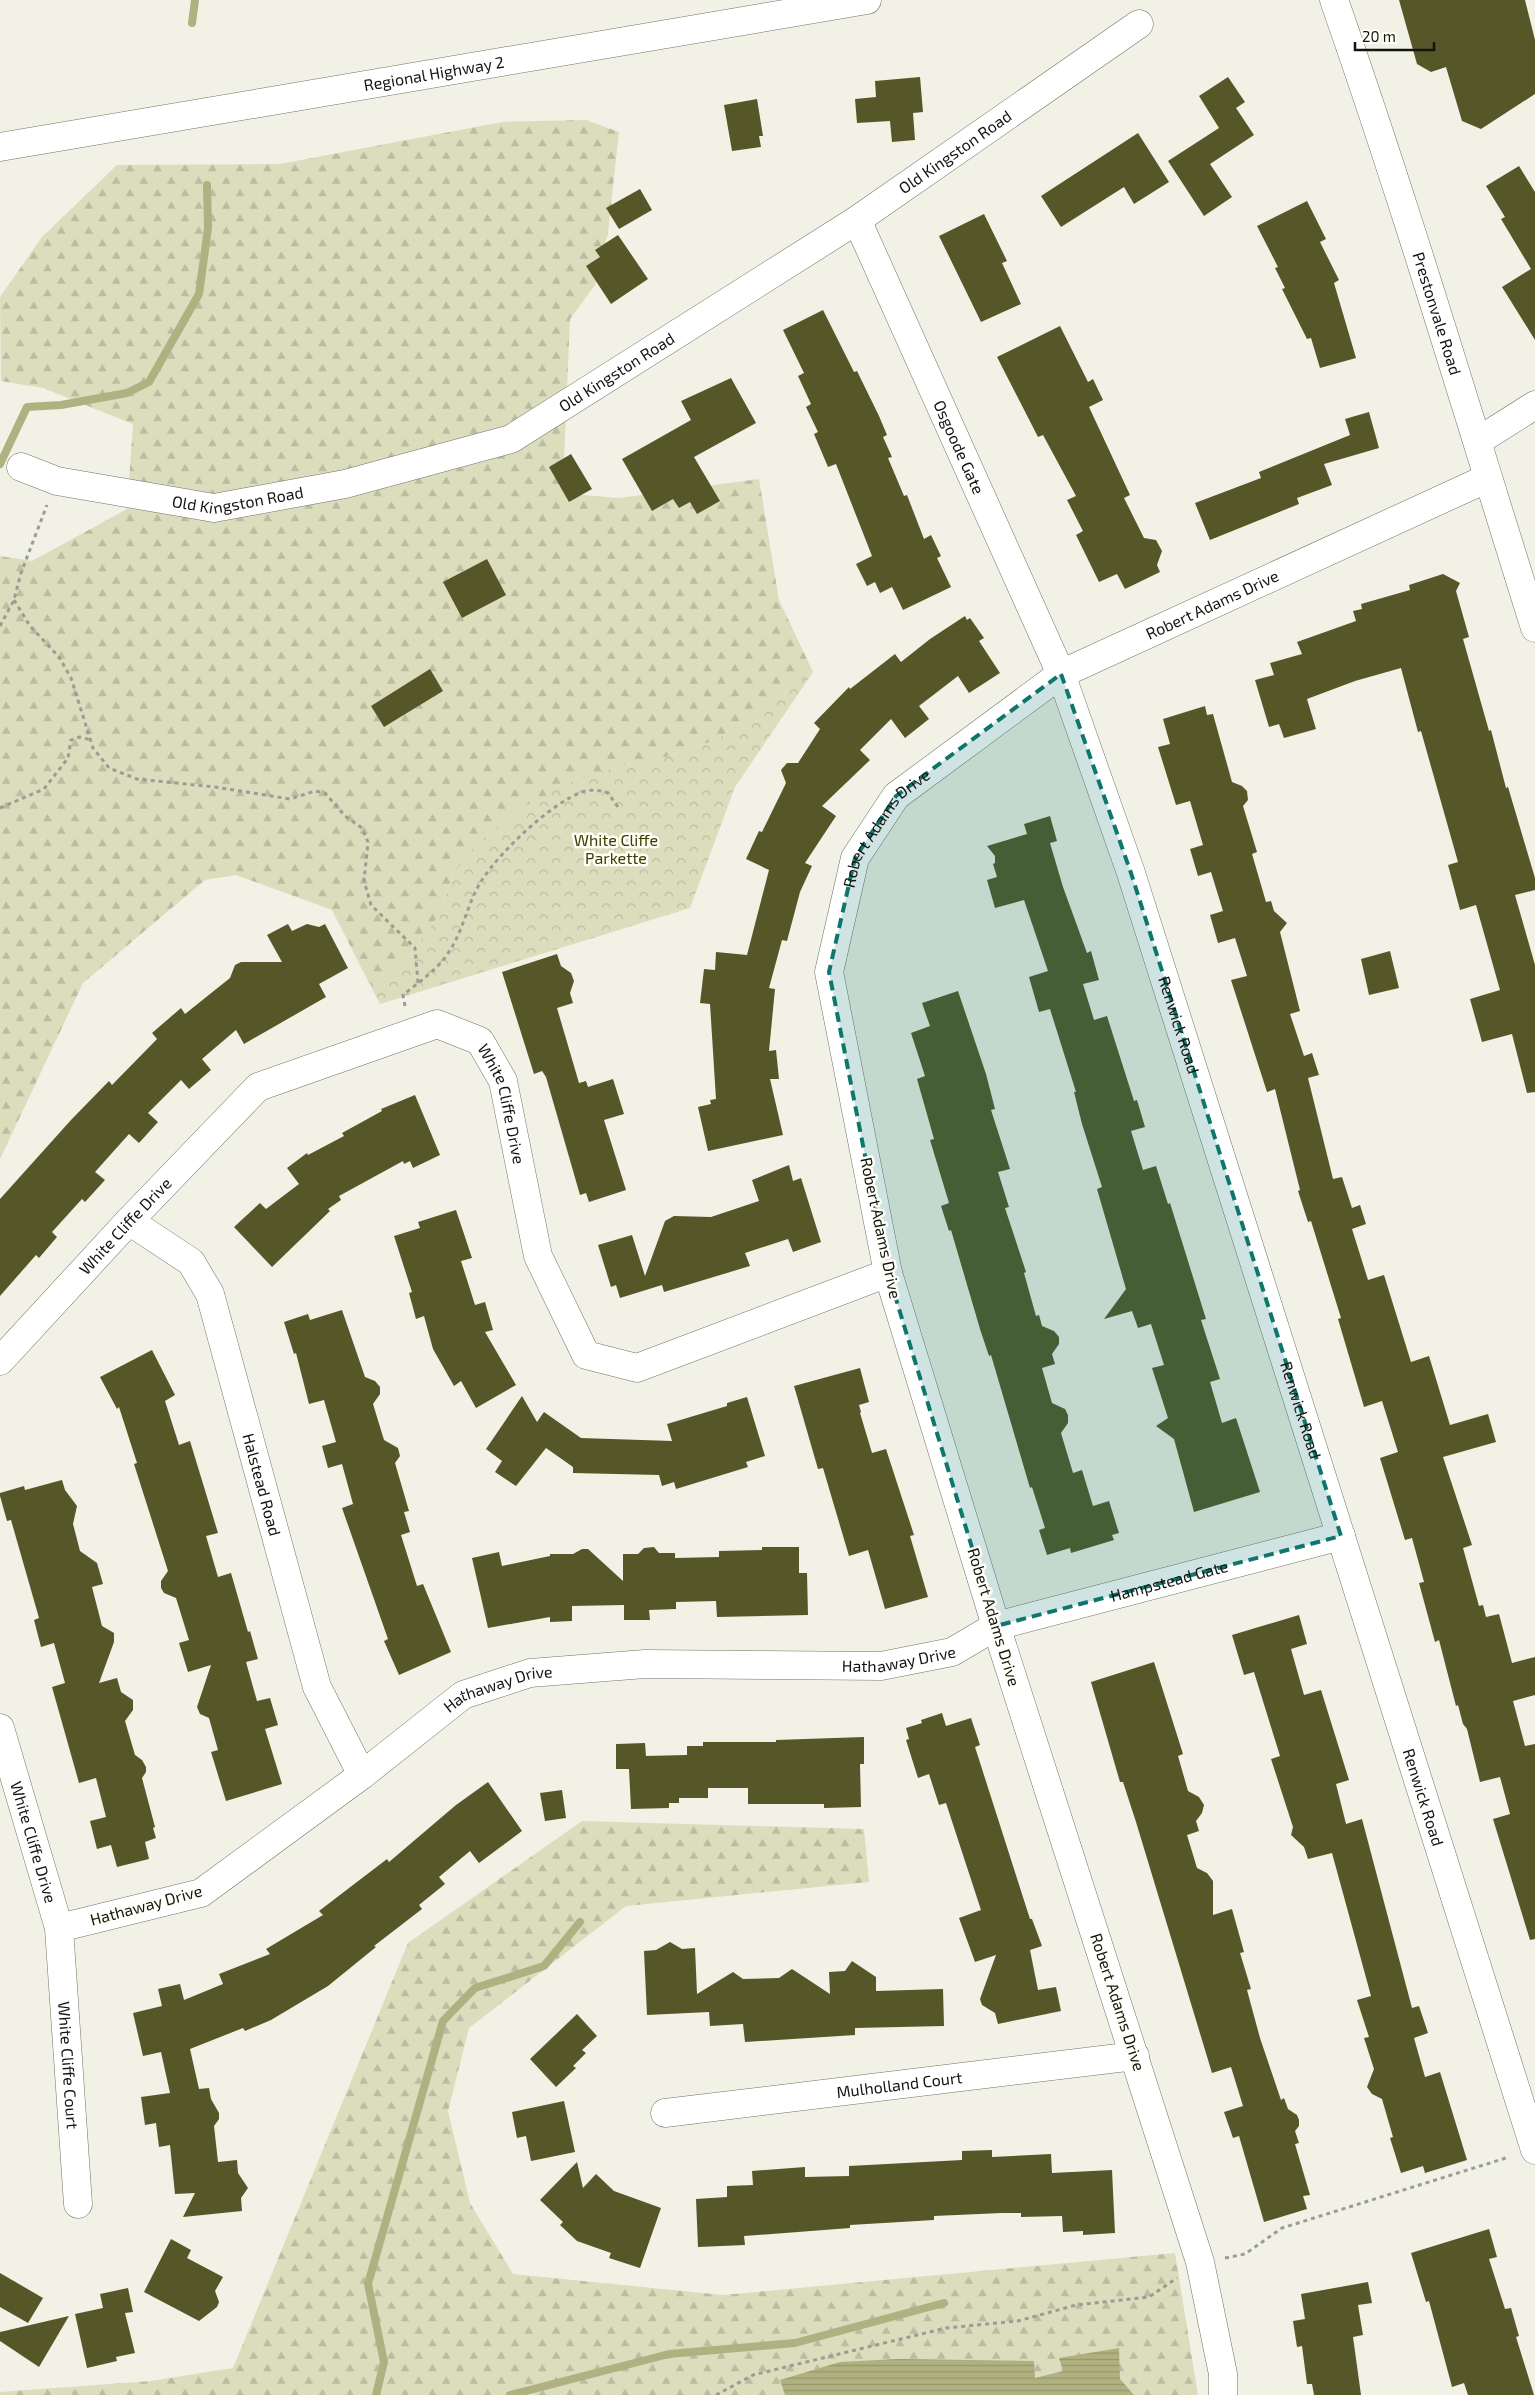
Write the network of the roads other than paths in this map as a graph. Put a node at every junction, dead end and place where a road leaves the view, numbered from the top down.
1 (867, 0) edge
2 (1334, 0) edge
3 (1139, 24) dead end
4 (0, 147) edge
5 (857, 220) junction
6 (1535, 405) edge
7 (1478, 441) junction
8 (21, 467) dead end
9 (1488, 478) junction
10 (1535, 628) edge
11 (1061, 674) junction
12 (129, 1221) junction
13 (888, 1273) junction
14 (0, 1361) edge
15 (1341, 1536) junction
16 (996, 1626) junction
17 (0, 1728) edge
18 (362, 1775) junction
19 (59, 1928) junction
20 (1135, 2056) junction
21 (665, 2113) dead end
22 (1525, 2153) edge
23 (78, 2204) dead end
24 (1223, 2395) edge

1 - 4 street, Regional Highway 2
2 - 7 street, Prestonvale Road
3 - 5 street, Old Kingston Road
5 - 8 street, Old Kingston Road
5 - 11 street, Osgoode Gate
6 - 7 street
7 - 9 street, Prestonvale Road
9 - 10 street, Prestonvale Road
9 - 11 street, Robert Adams Drive
11 - 13 street, Robert Adams Drive
11 - 15 street, Renwick Road
12 - 13 street, White Cliffe Drive
12 - 14 street, White Cliffe Drive
12 - 18 street, Halstead Road
13 - 16 street, Robert Adams Drive
15 - 16 street, Hampstead Gate
15 - 22 street, Renwick Road
16 - 18 street, Hathaway Drive
16 - 20 street, Robert Adams Drive
17 - 19 street, White Cliffe Drive
18 - 19 street, Hathaway Drive
19 - 23 street, White Cliffe Court
20 - 21 street, Mulholland Court
20 - 24 street, Robert Adams Drive

